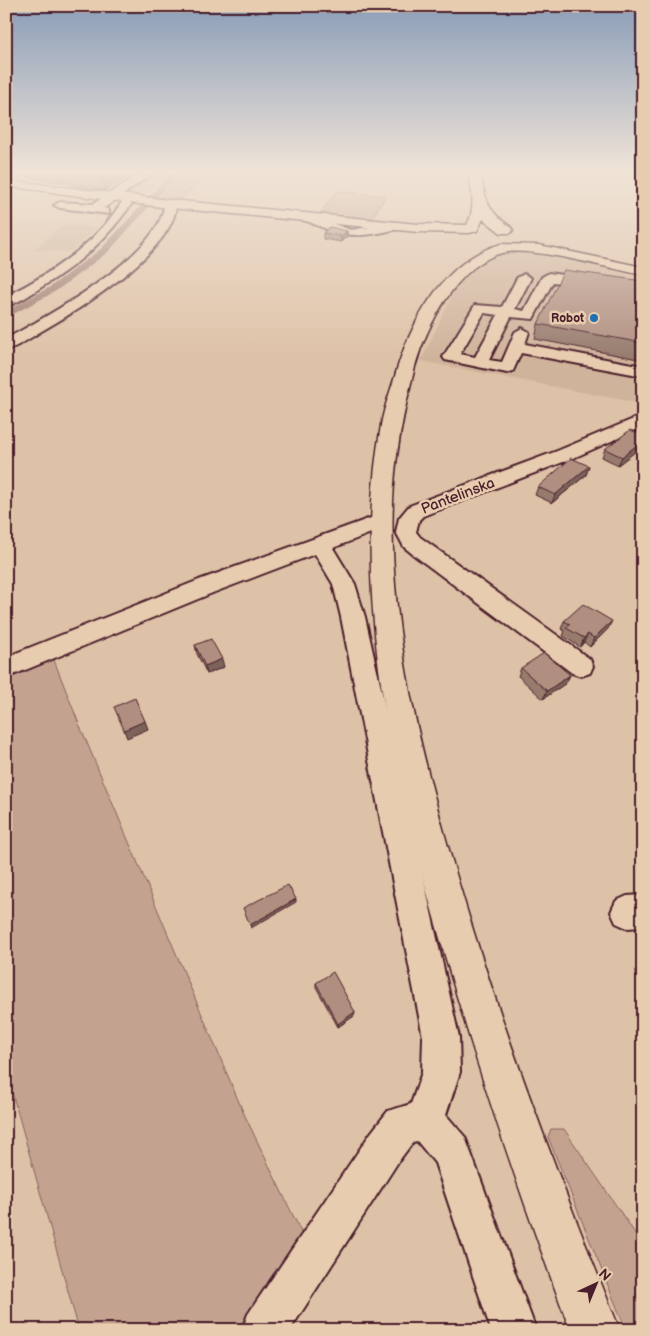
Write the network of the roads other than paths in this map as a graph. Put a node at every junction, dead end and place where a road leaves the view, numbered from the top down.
1 (104, 233) edge
2 (157, 233) edge
3 (430, 233) edge
4 (449, 233) edge
5 (471, 233) edge
6 (479, 233) edge
7 (511, 233) edge
8 (512, 233) edge
9 (468, 240) junction
10 (503, 248) junction
11 (608, 264) junction
12 (643, 271) edge
13 (524, 278) dead end
14 (643, 292) edge
15 (439, 296) junction
16 (6, 302) edge
17 (506, 312) junction
18 (528, 316) junction
19 (6, 345) edge
20 (515, 347) junction
21 (480, 362) junction
22 (643, 371) edge
23 (643, 420) edge
24 (382, 521) junction
25 (321, 546) junction
26 (581, 666) dead end
27 (6, 668) edge
28 (425, 1120) junction
29 (264, 1330) edge
30 (514, 1330) edge
31 (596, 1330) edge

1 - 16 street
2 - 19 street
3 - 9 main road
4 - 9 main road
5 - 9 main road
6 - 9 main road
7 - 10 main road
8 - 11 main road
9 - 10 main road
9 - 15 main road
10 - 11 main road
10 - 15 main road
11 - 12 main road
13 - 17 street
14 - 18 street
15 - 24 main road
17 - 18 street
17 - 21 street
17 - 21 street
18 - 20 street
20 - 21 street
20 - 22 street
23 - 26 street, Pantelinska
24 - 25 street
24 - 31 main road
25 - 27 street
25 - 28 street
28 - 29 street
28 - 30 street

